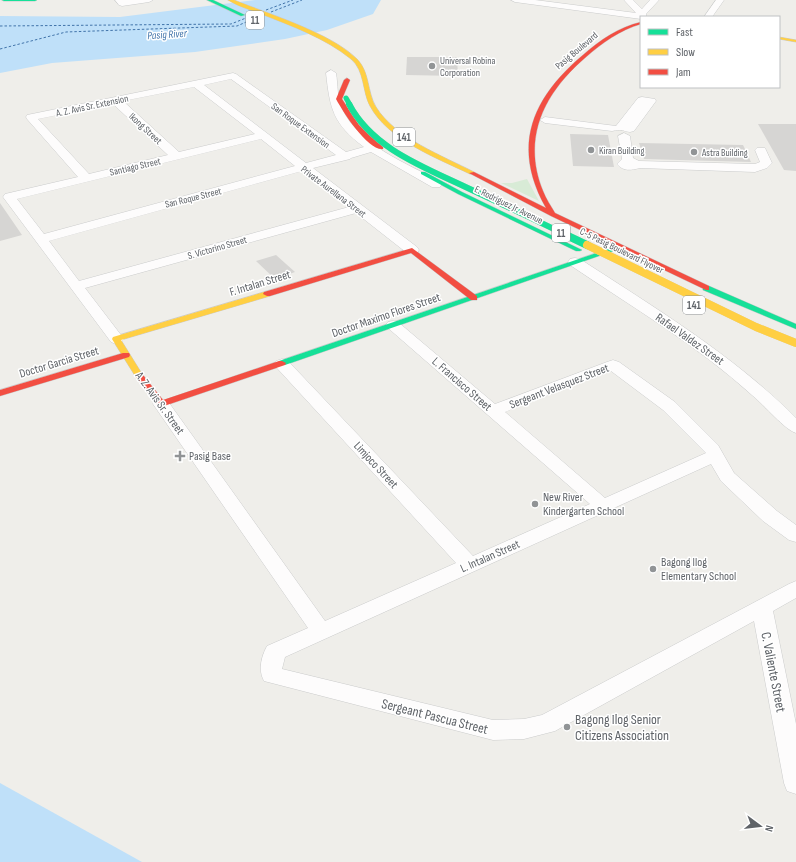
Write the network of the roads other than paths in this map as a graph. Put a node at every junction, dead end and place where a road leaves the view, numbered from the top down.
1 (4, 0) edge
2 (35, 0) edge
3 (119, 0) edge
4 (149, 0) edge
5 (209, 0) edge
6 (230, 0) edge
7 (514, 0) edge
8 (628, 0) edge
9 (655, 0) edge
10 (720, 0) edge
11 (640, 16) edge
12 (643, 16) edge
13 (709, 16) edge
14 (640, 18) edge
15 (640, 19) edge
16 (258, 21) dead end
17 (640, 28) edge
18 (780, 35) edge
19 (796, 37) edge
20 (780, 38) edge
21 (796, 41) edge
22 (344, 69) dead end
23 (331, 73) dead end
24 (233, 76) joint
25 (364, 79) junction
26 (347, 80) junction
27 (195, 83) junction
28 (115, 100) junction
29 (544, 122) junction
30 (261, 136) junction
31 (541, 144) dead end
32 (374, 148) junction
33 (761, 150) dead end
34 (176, 156) junction
35 (346, 156) junction
36 (305, 168) junction
37 (85, 177) junction
38 (479, 177) junction
39 (506, 179) dead end
40 (460, 193) junction
41 (9, 197) joint
42 (357, 209) junction
43 (568, 211) dead end
44 (552, 214) junction
45 (40, 238) junction
46 (619, 248) junction
47 (412, 250) junction
48 (593, 256) junction
49 (576, 262) junction
50 (76, 286) junction
51 (474, 298) junction
52 (393, 325) junction
53 (796, 327) edge
54 (796, 335) edge
55 (116, 339) junction
56 (796, 343) edge
57 (796, 350) edge
58 (126, 355) junction
59 (282, 364) junction
60 (0, 393) edge
61 (161, 404) junction
62 (493, 411) junction
63 (796, 428) edge
64 (715, 456) junction
65 (603, 506) junction
66 (796, 535) edge
67 (470, 565) junction
68 (796, 588) edge
69 (762, 609) junction
70 (321, 631) junction
71 (272, 662) joint
72 (796, 783) edge

1 - 2 main road
3 - 4 street
5 - 16 main road, 11
6 - 25 main road, 11
7 - 14 street
8 - 11 street
9 - 12 street
10 - 13 street
15 - 44 main road, Pasig Boulevard / 141
17 - 29 main road, Pasig Boulevard
18 - 19 main road
20 - 21 main road
22 - 26 main road, 11
23 - 32 street
24 - 27 street, A. Z. Avis Sr. Extension
24 - 35 street, San Roque Extension
25 - 38 main road, E. Rodriguez Jr. Avenue / 141
25 - 54 main road, C-5 Pasig Boulevard Flyover / 11
26 - 40 main road, E. Rodriguez Jr. Avenue / 141
26 - 56 main road, C-5 Pasig Boulevard Flyover / 11, bridge
27 - 28 street, A. Z. Avis Sr. Extension
27 - 30 street, Private Aurellana Street
28 - 34 street, Ikong Street
28 - 37 street, A. Z. Avis Sr. Extension
29 - 31 main road, Pasig Boulevard
29 - 33 street
30 - 34 street, Santiago Street
30 - 36 street, Private Aurellana Street
32 - 35 street
32 - 40 street
34 - 37 street, Santiago Street
35 - 36 street, San Roque Street
36 - 42 street, Private Aurellana Street
36 - 45 street, San Roque Street
37 - 41 street, Santiago Street
38 - 39 main road
38 - 44 main road, E. Rodriguez Jr. Avenue / 141
40 - 48 main road, E. Rodriguez Jr. Avenue / 141
41 - 45 street, A. Z. Avis Sr. Street
42 - 47 street, Private Aurellana Street
42 - 50 street, S. Victorino Street
43 - 46 main road, 141
44 - 46 main road, E. Rodriguez Jr. Avenue / 141
44 - 48 main road, Pasig Boulevard / 141
45 - 50 street, A. Z. Avis Sr. Street
46 - 48 main road, Doctor Maximo Flores Street
46 - 53 main road, E. Rodriguez Jr. Avenue / 141
47 - 51 main road, Private Aurellana Street
47 - 55 main road, F. Intalan Street
48 - 49 main road, Doctor Maximo Flores Street
48 - 57 main road, E. Rodriguez Jr. Avenue / 141
49 - 51 main road, Doctor Maximo Flores Street
49 - 63 street, Rafael Valdez Street
50 - 55 street, A. Z. Avis Sr. Street
51 - 52 main road, Doctor Maximo Flores Street
52 - 59 main road, Doctor Maximo Flores Street
52 - 62 street, L. Francisco Street
55 - 58 main road, A. Z. Avis Sr. Street
58 - 60 main road, Doctor Garcia Street
58 - 61 main road, A. Z. Avis Sr. Street
59 - 61 main road, Doctor Maximo Flores Street
59 - 67 street, Limjoco Street
61 - 70 street, A. Z. Avis Sr. Street
62 - 64 street, Sergeant Velasquez Street
62 - 65 street, L. Francisco Street
64 - 65 street, L. Intalan Street
64 - 66 street, Sergeant Velasquez Street
65 - 67 street, L. Intalan Street
67 - 70 street, L. Intalan Street
68 - 69 street, Sergeant Pascua Street
69 - 71 street, Sergeant Pascua Street
69 - 72 street, C. Valiente Street
70 - 71 street, L. Intalan Street

